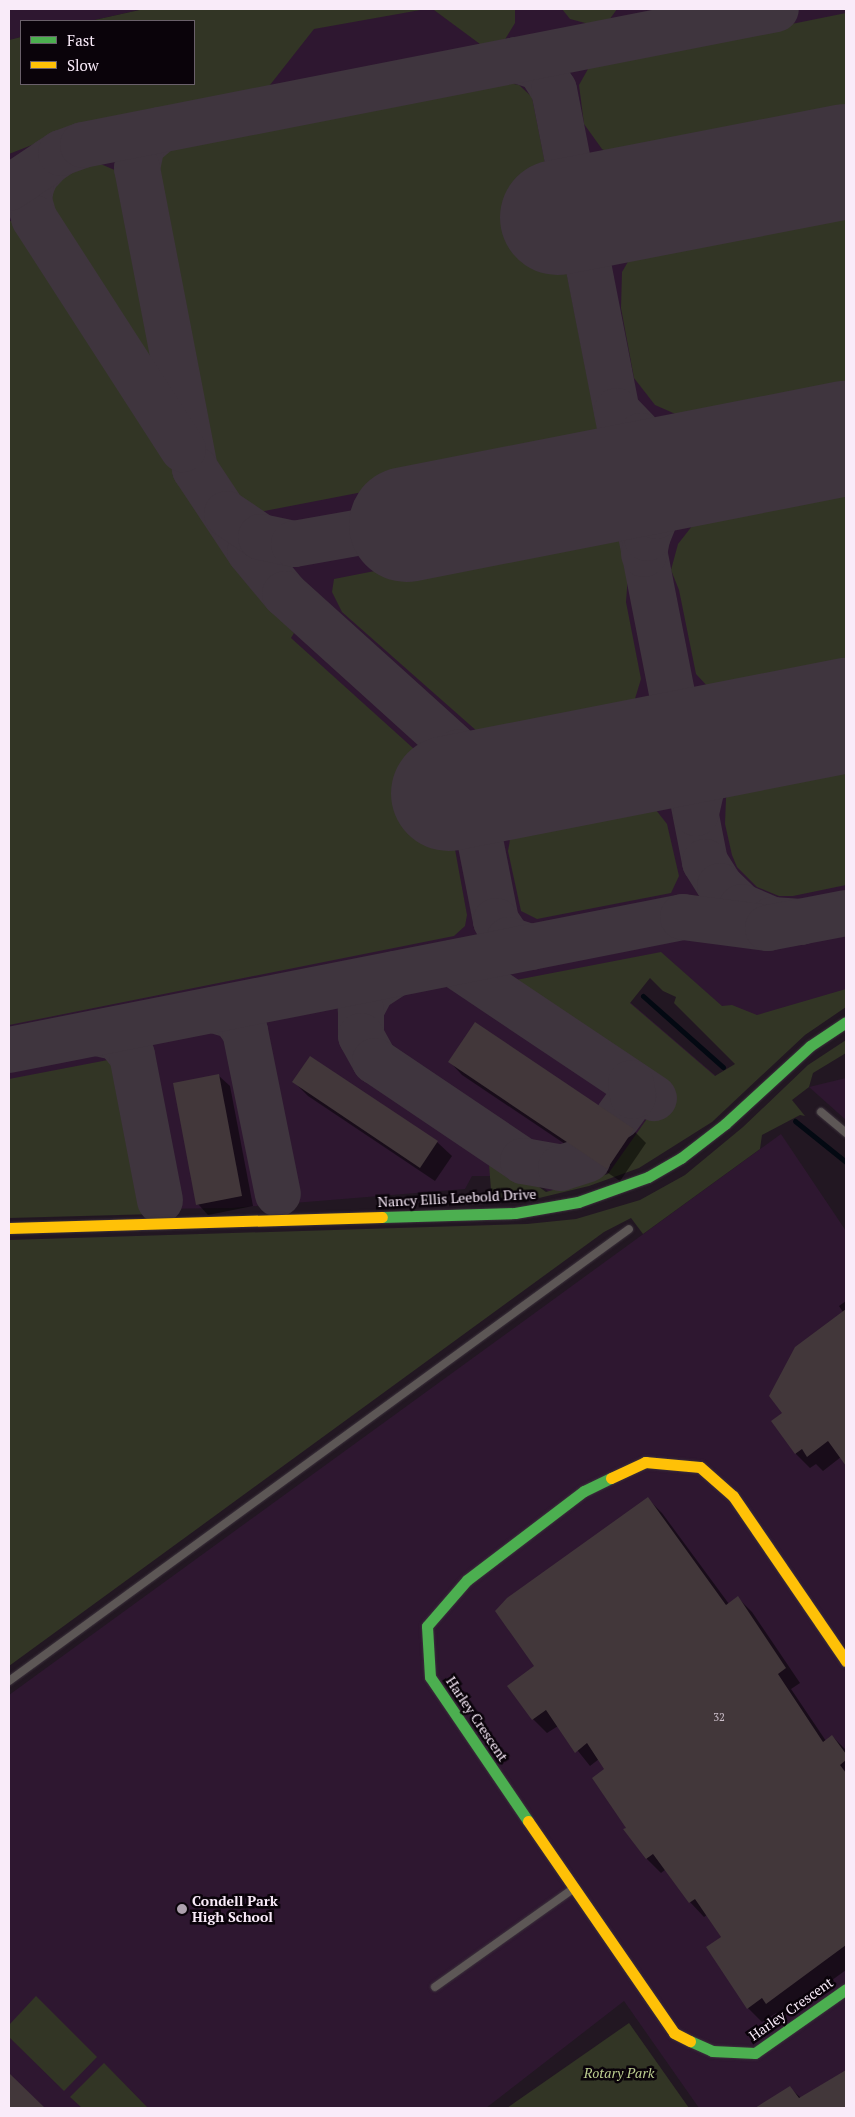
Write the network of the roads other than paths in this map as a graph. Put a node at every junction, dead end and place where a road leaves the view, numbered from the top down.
1 (846, 1022) edge
2 (821, 1112) dead end
3 (846, 1133) edge
4 (9, 1228) edge
5 (629, 1229) dead end
6 (846, 1661) edge
7 (9, 1681) edge
8 (574, 1888) junction
9 (435, 1987) dead end
10 (846, 1989) edge

1 - 4 street, Nancy Ellis Leebold Drive
2 - 3 lane
5 - 7 lane
6 - 8 street, Harley Crescent
8 - 9 lane
8 - 10 street, Harley Crescent

